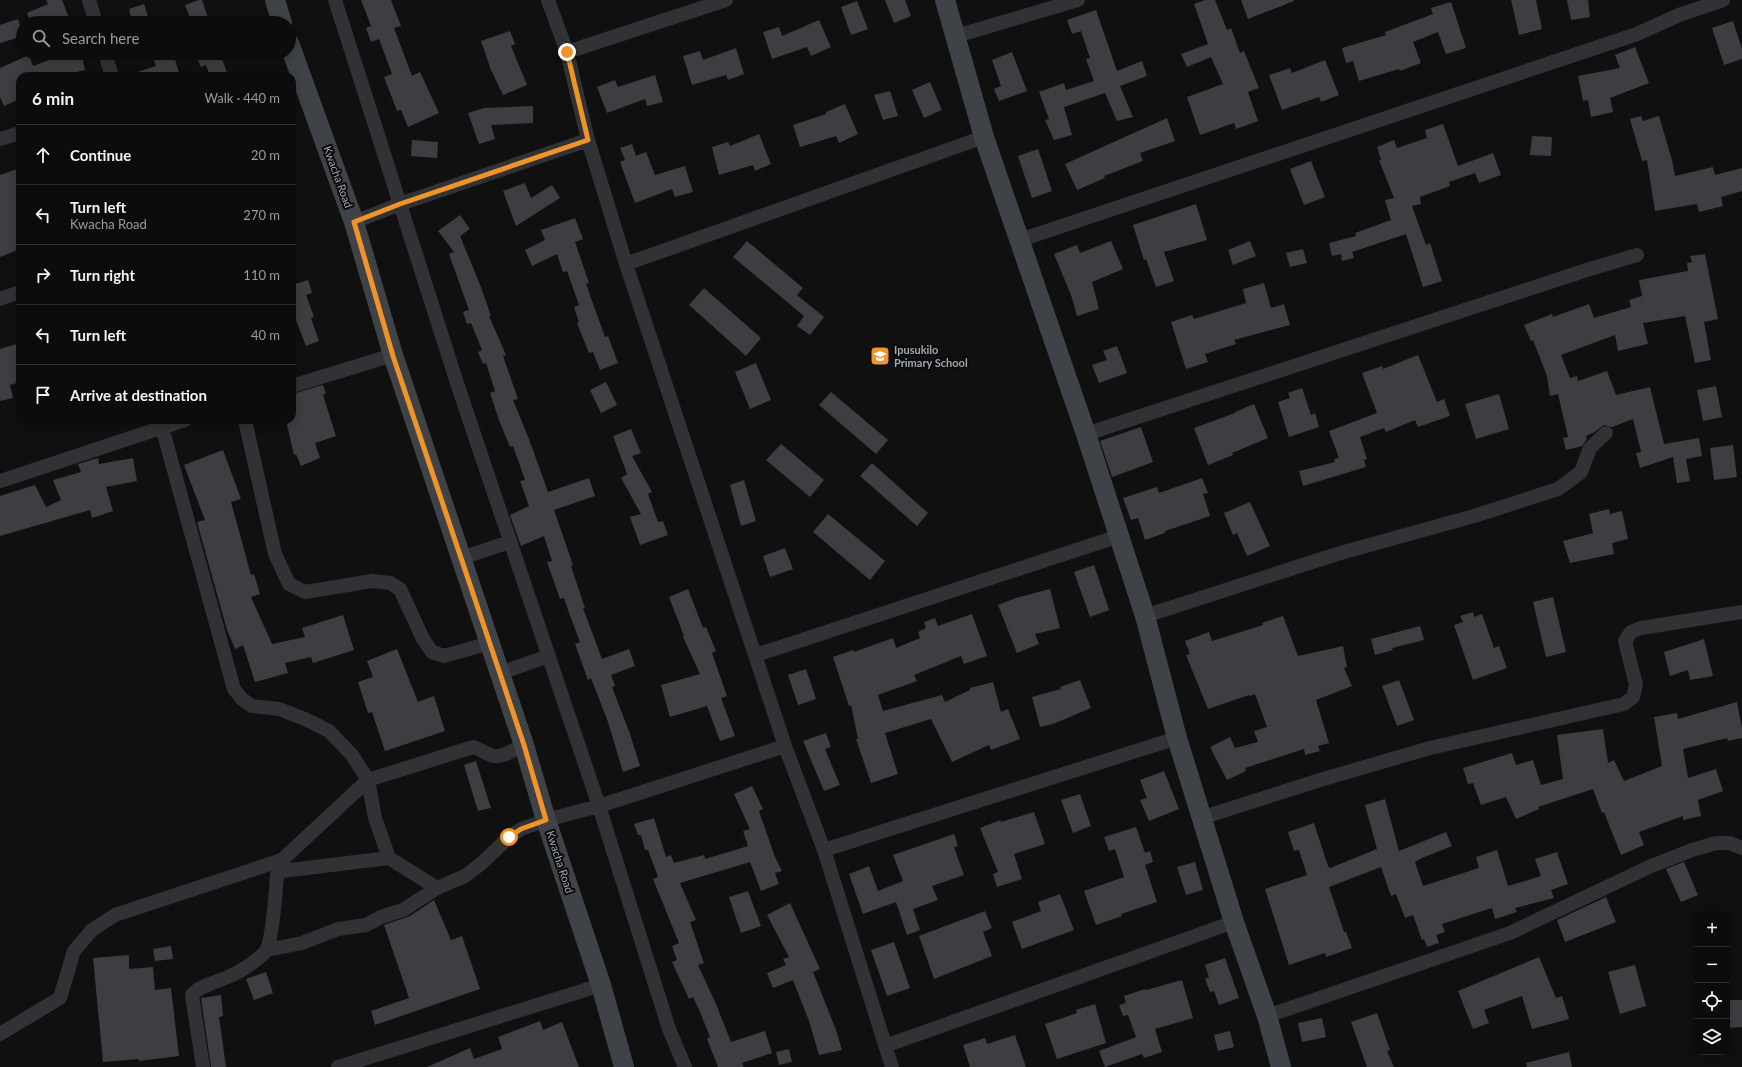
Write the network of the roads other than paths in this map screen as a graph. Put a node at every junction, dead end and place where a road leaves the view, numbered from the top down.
1 (89, 0) edge
2 (275, 0) edge
3 (335, 0) edge
4 (548, 0) edge
5 (726, 0) edge
6 (945, 0) edge
7 (1078, 0) edge
8 (1724, 0) edge
9 (94, 16) edge
10 (280, 16) edge
11 (956, 36) junction
12 (567, 52) junction
13 (107, 60) edge
14 (295, 60) edge
15 (111, 72) edge
16 (16, 134) edge
17 (984, 137) junction
18 (0, 139) edge
19 (588, 140) junction
20 (400, 204) junction
21 (354, 222) junction
22 (1020, 240) junction
23 (1637, 255) dead end
24 (626, 264) junction
25 (16, 293) edge
26 (0, 299) edge
27 (393, 356) junction
28 (296, 385) edge
29 (172, 424) edge
30 (246, 424) edge
31 (162, 427) junction
32 (1606, 433) dead end
33 (1086, 434) junction
34 (0, 481) edge
35 (1118, 536) junction
36 (510, 542) junction
37 (461, 558) junction
38 (1742, 612) edge
39 (1145, 616) junction
40 (490, 643) junction
41 (756, 655) junction
42 (549, 656) junction
43 (500, 673) junction
44 (1177, 738) junction
45 (524, 745) junction
46 (785, 746) junction
47 (368, 780) junction
48 (599, 806) junction
49 (1201, 818) junction
50 (546, 820) junction
51 (1742, 848) edge
52 (824, 850) junction
53 (389, 858) junction
54 (282, 866) junction
55 (437, 888) junction
56 (1234, 922) junction
57 (266, 950) junction
58 (601, 985) junction
59 (1267, 1016) junction
60 (0, 1034) edge
61 (885, 1046) junction
62 (203, 1067) edge
63 (338, 1067) edge
64 (624, 1067) edge
65 (685, 1067) edge
66 (892, 1067) edge
67 (1281, 1067) edge

1 - 9 street
2 - 10 street
3 - 20 street
4 - 12 street
5 - 12 street
6 - 11 street
7 - 11 street
8 - 22 street
11 - 17 street
12 - 19 street
13 - 15 street
14 - 21 street, Kwacha Road
16 - 18 street
17 - 22 street
17 - 24 street
19 - 20 street
19 - 24 street
20 - 21 street
20 - 36 street
21 - 27 street, Kwacha Road
22 - 33 street
23 - 33 street
24 - 41 street
25 - 26 street
27 - 28 street
27 - 37 street, Kwacha Road
29 - 31 street
30 - 40 street
31 - 34 street
31 - 47 street
32 - 39 street
33 - 35 street
35 - 39 street
35 - 41 street
36 - 37 street
36 - 42 street
37 - 40 street, Kwacha Road
38 - 49 street
39 - 44 street
40 - 43 street, Kwacha Road
41 - 46 street
42 - 43 street
42 - 48 street
43 - 45 street, Kwacha Road
44 - 49 street
44 - 52 street
45 - 47 street
45 - 50 street, Kwacha Road
46 - 48 street
46 - 52 street
47 - 53 street
47 - 54 street
48 - 50 street
48 - 65 street
49 - 56 street
50 - 55 street
50 - 58 street, Kwacha Road
51 - 59 street
52 - 61 street
53 - 54 street
53 - 55 street
54 - 57 street
54 - 60 street
55 - 57 street
56 - 59 street
56 - 61 street
57 - 62 street
58 - 63 street
58 - 64 street, Kwacha Road
59 - 67 street
61 - 66 street

